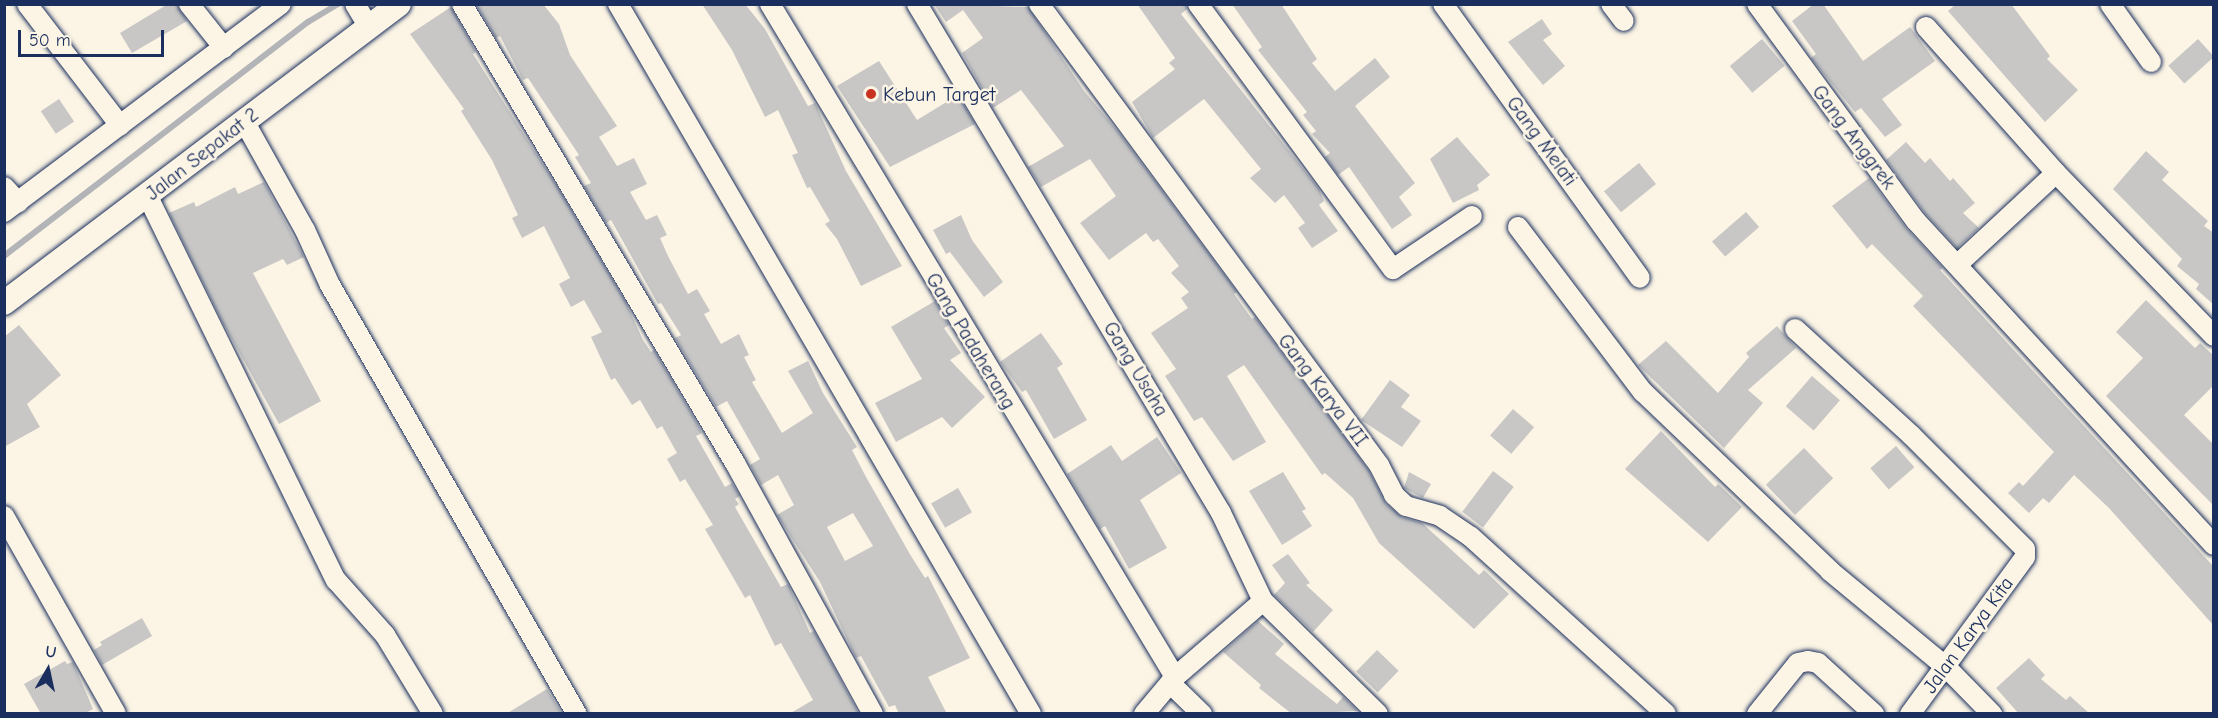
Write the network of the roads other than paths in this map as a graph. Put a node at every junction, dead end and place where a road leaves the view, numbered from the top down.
1 (27, 4) edge
2 (189, 4) edge
3 (281, 4) edge
4 (399, 4) edge
5 (462, 4) edge
6 (618, 4) edge
7 (770, 4) edge
8 (916, 4) edge
9 (1039, 4) edge
10 (1198, 4) edge
11 (1443, 4) edge
12 (1611, 4) edge
13 (1757, 4) edge
14 (2110, 4) edge
15 (361, 14) edge
16 (1624, 21) dead end
17 (1926, 27) dead end
18 (224, 48) junction
19 (2151, 62) dead end
20 (244, 121) junction
21 (120, 125) junction
22 (2056, 173) junction
23 (4, 187) edge
24 (148, 197) junction
25 (11, 207) edge
26 (1472, 216) dead end
27 (1518, 228) dead end
28 (1957, 265) junction
29 (1640, 278) dead end
30 (4, 303) edge
31 (1795, 329) dead end
32 (2214, 336) edge
33 (4, 516) edge
34 (2214, 545) edge
35 (1263, 601) junction
36 (1946, 667) junction
37 (1173, 680) junction
38 (116, 714) edge
39 (433, 714) edge
40 (577, 714) edge
41 (873, 714) edge
42 (1030, 714) edge
43 (1144, 714) edge
44 (1202, 714) edge
45 (1378, 714) edge
46 (1666, 714) edge
47 (1756, 714) edge
48 (1874, 714) edge
49 (1910, 714) edge
50 (1992, 714) edge

1 - 21 street
2 - 18 street
3 - 18 street
4 - 15 street, Jalan Sepakat 2
5 - 41 street
6 - 42 street
7 - 37 street, Gang Padaherang
8 - 35 street, Gang Usaha
9 - 46 street, Gang Karya VII
10 - 26 street
11 - 29 street, Gang Melati
12 - 16 street
13 - 28 street, Gang Anggrek
14 - 19 street
15 - 20 street, Jalan Sepakat 2
17 - 22 street
18 - 21 street
20 - 24 street, Jalan Sepakat 2
20 - 40 street
21 - 25 street
22 - 28 street
22 - 32 street
23 - 25 street
24 - 30 street, Jalan Sepakat 2
24 - 39 street
27 - 36 street
28 - 34 street, Gang Anggrek
31 - 36 street, Jalan Karya Kita
33 - 38 street
35 - 37 street
35 - 45 street, Gang Usaha
36 - 49 street, Jalan Karya Kita
36 - 50 street
37 - 43 street
37 - 44 street, Gang Padaherang
47 - 48 street

